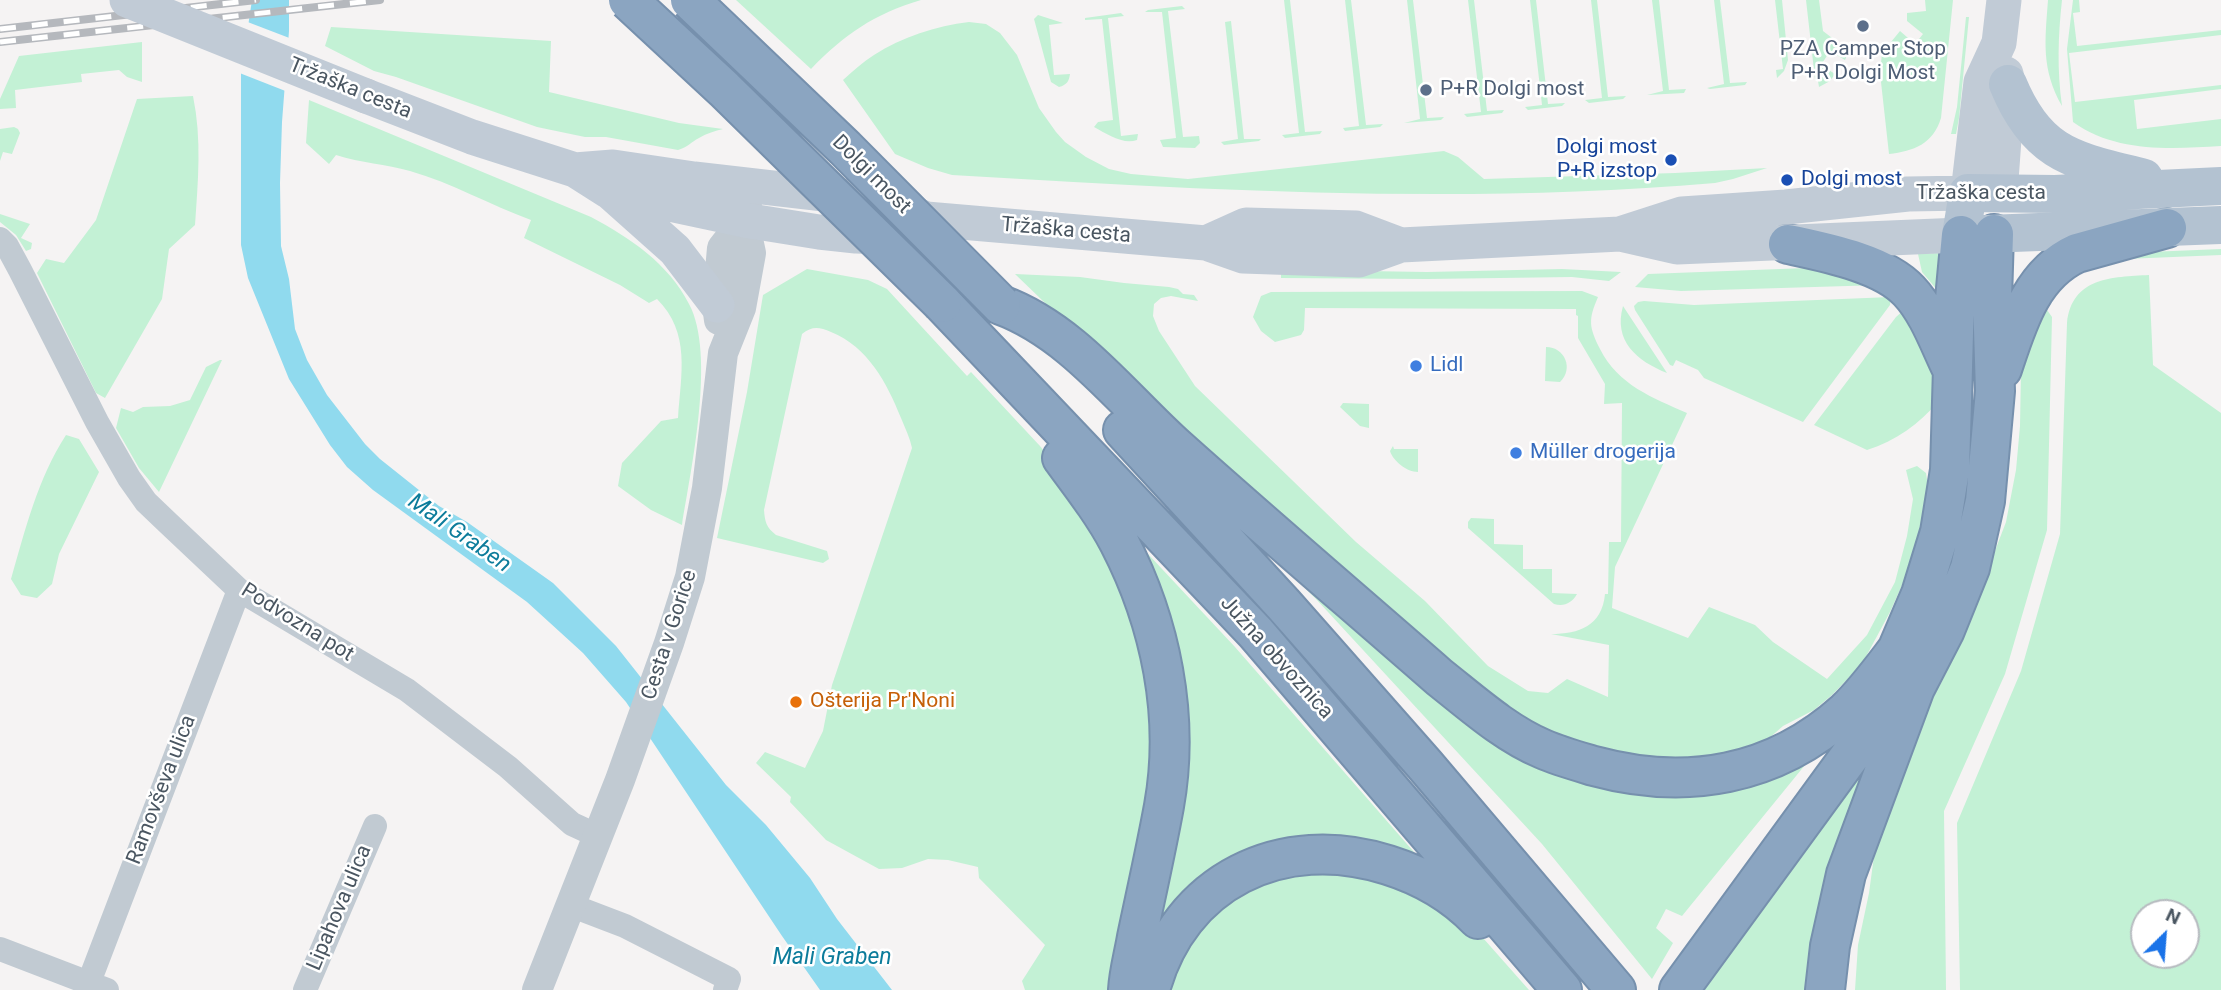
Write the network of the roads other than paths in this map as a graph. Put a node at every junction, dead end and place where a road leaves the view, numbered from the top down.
1 (127, 0) edge
2 (628, 0) edge
3 (690, 0) edge
4 (2004, 0) edge
5 (1998, 43) junction
6 (2008, 84) junction
7 (763, 147) dead end
8 (575, 170) junction
9 (2221, 186) edge
10 (767, 188) junction
11 (2184, 188) junction
12 (608, 191) junction
13 (1984, 193) junction
14 (926, 219) junction
15 (744, 220) junction
16 (2221, 225) edge
17 (2167, 228) junction
18 (1619, 234) junction
19 (1977, 235) junction
20 (0, 239) edge
21 (1788, 244) junction
22 (717, 305) junction
23 (969, 344) junction
24 (1056, 346) junction
25 (723, 353) junction
26 (1954, 374) junction
27 (1995, 391) junction
28 (239, 590) junction
29 (1897, 650) junction
30 (1915, 688) junction
31 (1855, 749) junction
32 (375, 825) dead end
33 (598, 836) junction
34 (570, 905) junction
35 (0, 949) edge
36 (1609, 980) edge
37 (94, 988) edge
38 (305, 990) edge
39 (537, 990) edge
40 (725, 990) edge
41 (1128, 990) edge
42 (1150, 990) edge
43 (1550, 990) edge
44 (1562, 990) edge
45 (1679, 990) edge
46 (1825, 990) edge

1 - 8 main road, Tržaška cesta, bridge
2 - 23 highway, Dolgi most, bridge
3 - 24 highway, Dolgi most, bridge
4 - 5 main road
5 - 6 main road
5 - 13 main road
6 - 11 main road
6 - 13 main road
7 - 10 main road
8 - 10 main road, Tržaška cesta
8 - 12 main road, Tržaška cesta
9 - 11 main road, Tržaška cesta
10 - 14 main road, Tržaška cesta
10 - 15 street, Cesta v Gorice
11 - 13 main road, Tržaška cesta
12 - 15 main road, Tržaška cesta
12 - 22 main road
13 - 18 main road, Tržaška cesta
13 - 19 main road
14 - 15 main road, Tržaška cesta
14 - 18 main road, Tržaška cesta
15 - 22 street, Cesta v Gorice
15 - 25 street, Cesta v Gorice
16 - 17 main road, Tržaška cesta
17 - 19 main road, Tržaška cesta
17 - 27 highway
18 - 21 main road, Tržaška cesta
19 - 21 main road, Tržaška cesta
19 - 26 highway
19 - 27 highway
20 - 28 street, Podvozna pot
21 - 26 highway
22 - 25 street, Cesta v Gorice
23 - 41 highway
23 - 44 highway, Južna obvoznica
24 - 29 highway
24 - 36 highway, Južna obvoznica
25 - 33 street, Cesta v Gorice
26 - 29 highway
27 - 30 highway
28 - 33 street, Podvozna pot
28 - 37 street, Ramovševa ulica
29 - 31 highway
30 - 31 highway
30 - 46 highway
31 - 45 highway
32 - 38 street, Lipahova ulica
33 - 34 street, Cesta v Gorice
34 - 39 street, Cesta v Gorice
34 - 40 street
35 - 37 street
42 - 43 highway

